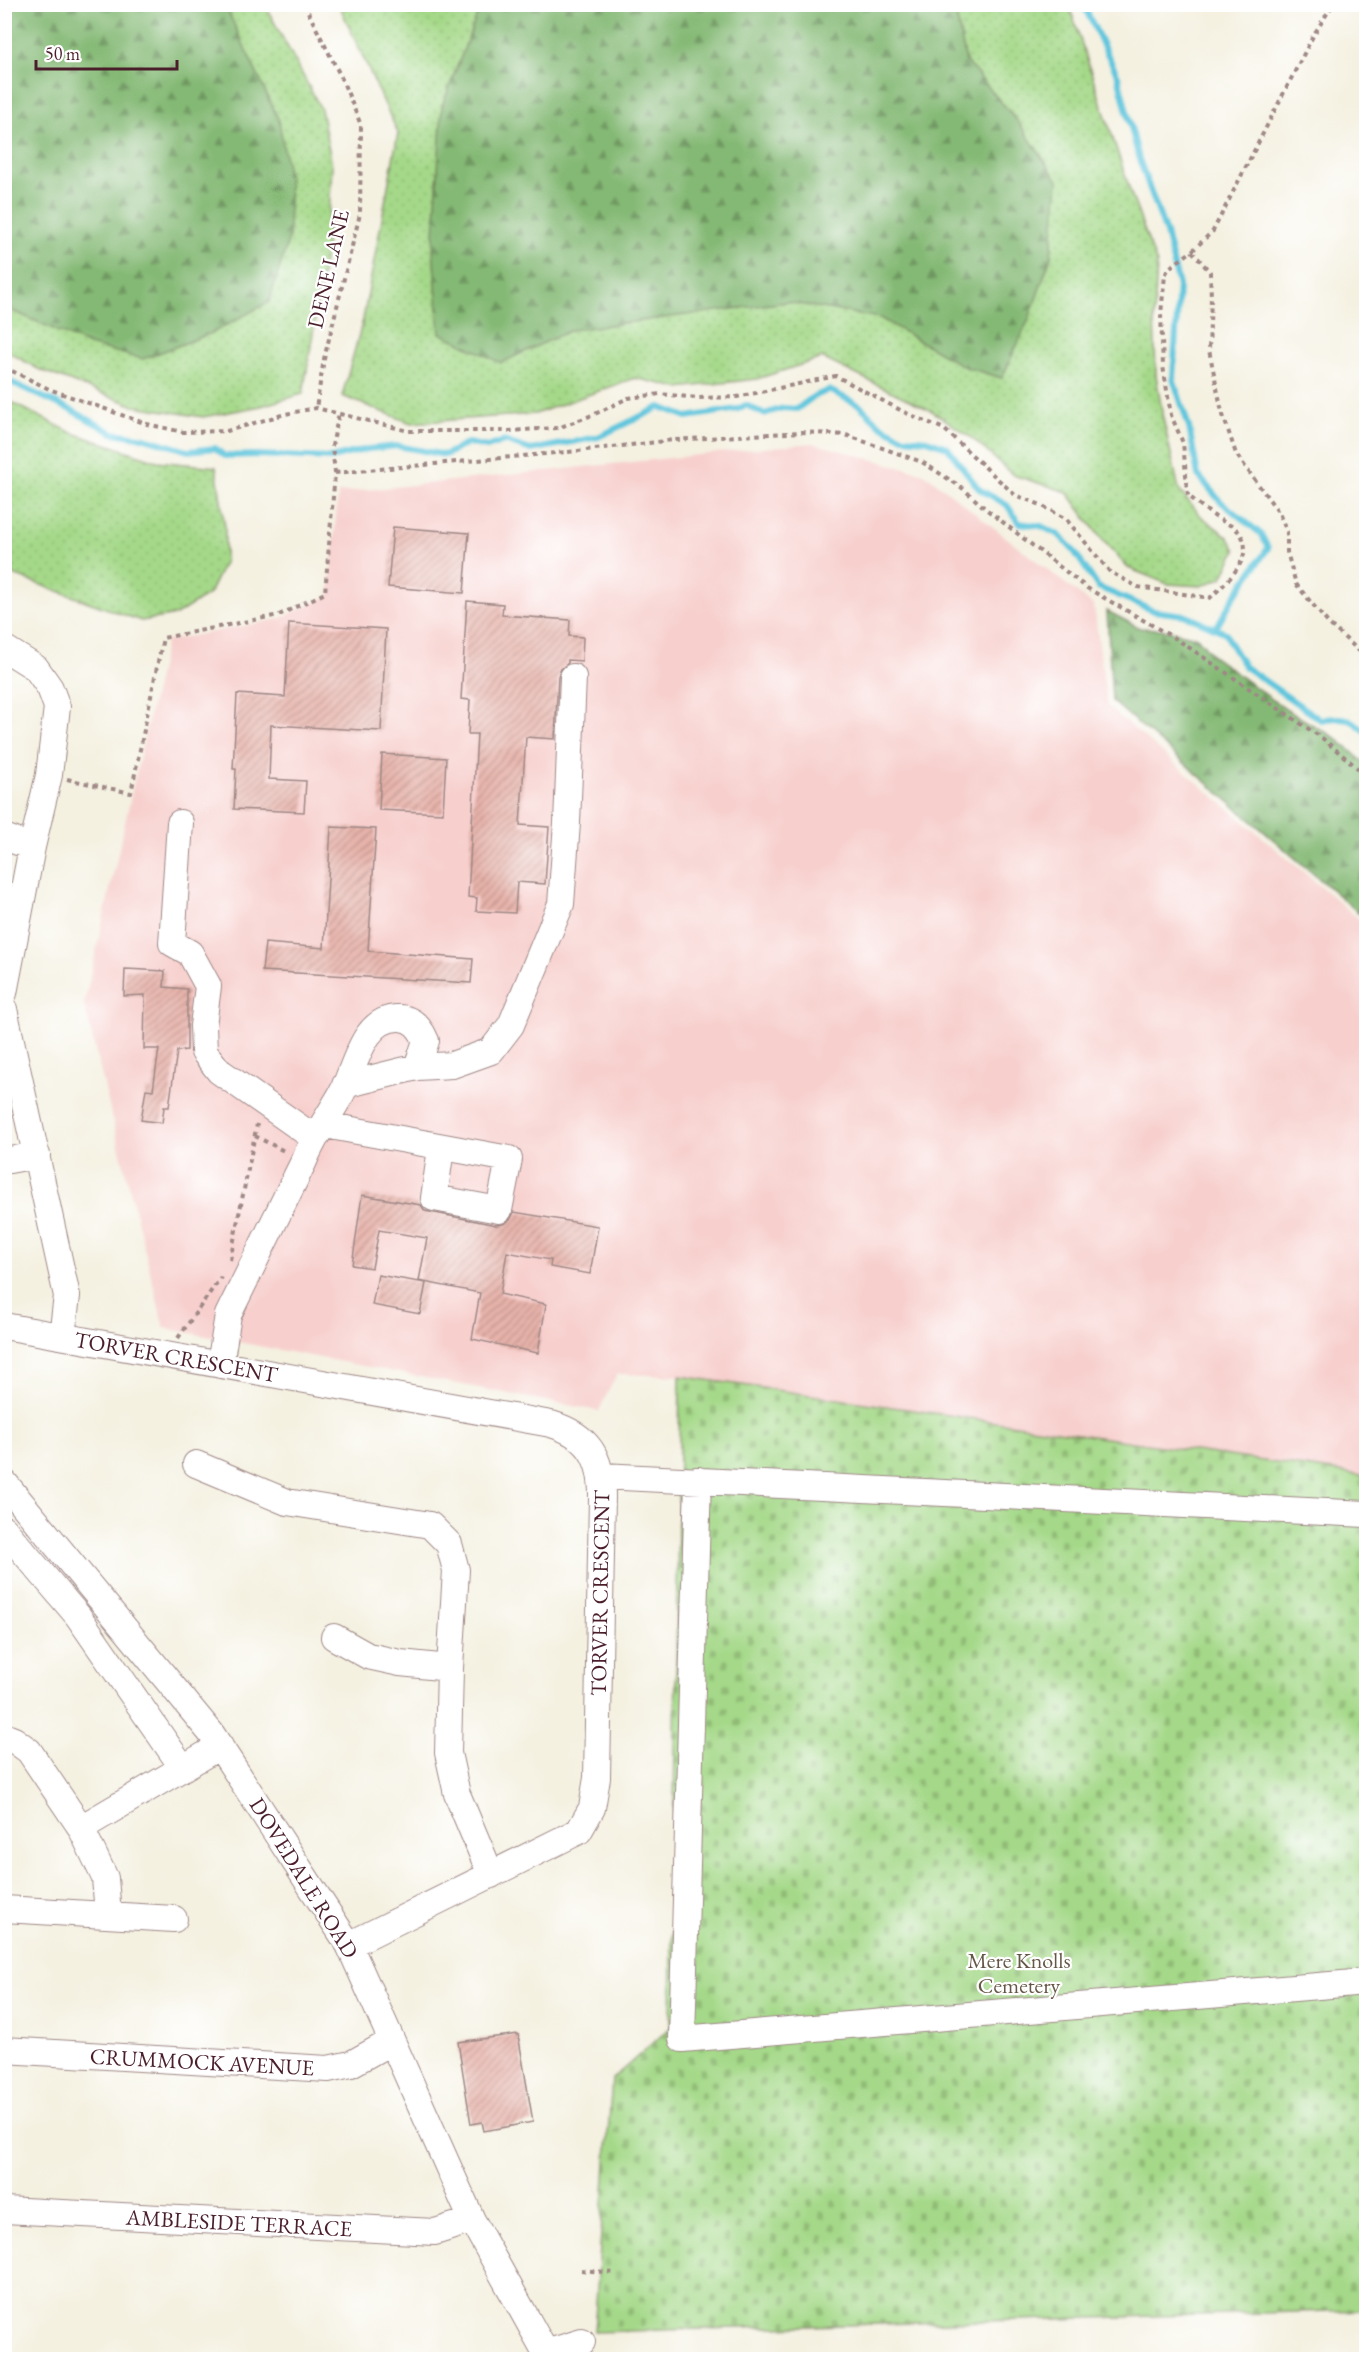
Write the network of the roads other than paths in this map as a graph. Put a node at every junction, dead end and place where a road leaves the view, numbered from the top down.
1 (4, 648) edge
2 (573, 677) dead end
3 (180, 823) dead end
4 (4, 837) edge
5 (32, 847) junction
6 (4, 993) edge
7 (4, 1009) edge
8 (417, 1068) junction
9 (345, 1085) junction
10 (319, 1131) junction
11 (441, 1148) dead end
12 (37, 1155) junction
13 (4, 1161) edge
14 (4, 1326) edge
15 (62, 1336) junction
16 (220, 1365) junction
17 (196, 1464) dead end
18 (602, 1476) junction
19 (698, 1480) junction
20 (4, 1482) edge
21 (1366, 1514) edge
22 (4, 1529) edge
23 (334, 1637) dead end
24 (450, 1668) junction
25 (4, 1736) edge
26 (220, 1746) junction
27 (183, 1768) junction
28 (81, 1828) junction
29 (491, 1875) junction
30 (4, 1909) edge
31 (108, 1914) junction
32 (174, 1919) dead end
33 (349, 1945) junction
34 (1366, 1982) edge
35 (392, 2041) junction
36 (4, 2050) edge
37 (4, 2210) edge
38 (472, 2220) junction
39 (582, 2342) dead end
40 (547, 2356) edge

1 - 5 street
2 - 8 street
3 - 10 street
4 - 5 street
5 - 6 street
7 - 12 street
8 - 9 street
8 - 9 street
9 - 10 street
10 - 11 street
10 - 16 street
12 - 13 street
12 - 15 street
14 - 15 street, TORVER CRESCENT
15 - 16 street, TORVER CRESCENT
16 - 18 street, TORVER CRESCENT
17 - 24 street
18 - 19 street
18 - 29 street, TORVER CRESCENT
19 - 21 street
19 - 34 street
20 - 26 street, DOVEDALE ROAD
22 - 27 street
23 - 24 street
24 - 29 street
25 - 28 street
26 - 27 street
26 - 33 street, DOVEDALE ROAD
27 - 28 street
28 - 31 street
29 - 33 street, TORVER CRESCENT
30 - 31 street
31 - 32 street
33 - 35 street, DOVEDALE ROAD
35 - 36 street, CRUMMOCK AVENUE
35 - 38 street, DOVEDALE ROAD
37 - 38 street, AMBLESIDE TERRACE
38 - 40 street, DOVEDALE ROAD
39 - 40 street

